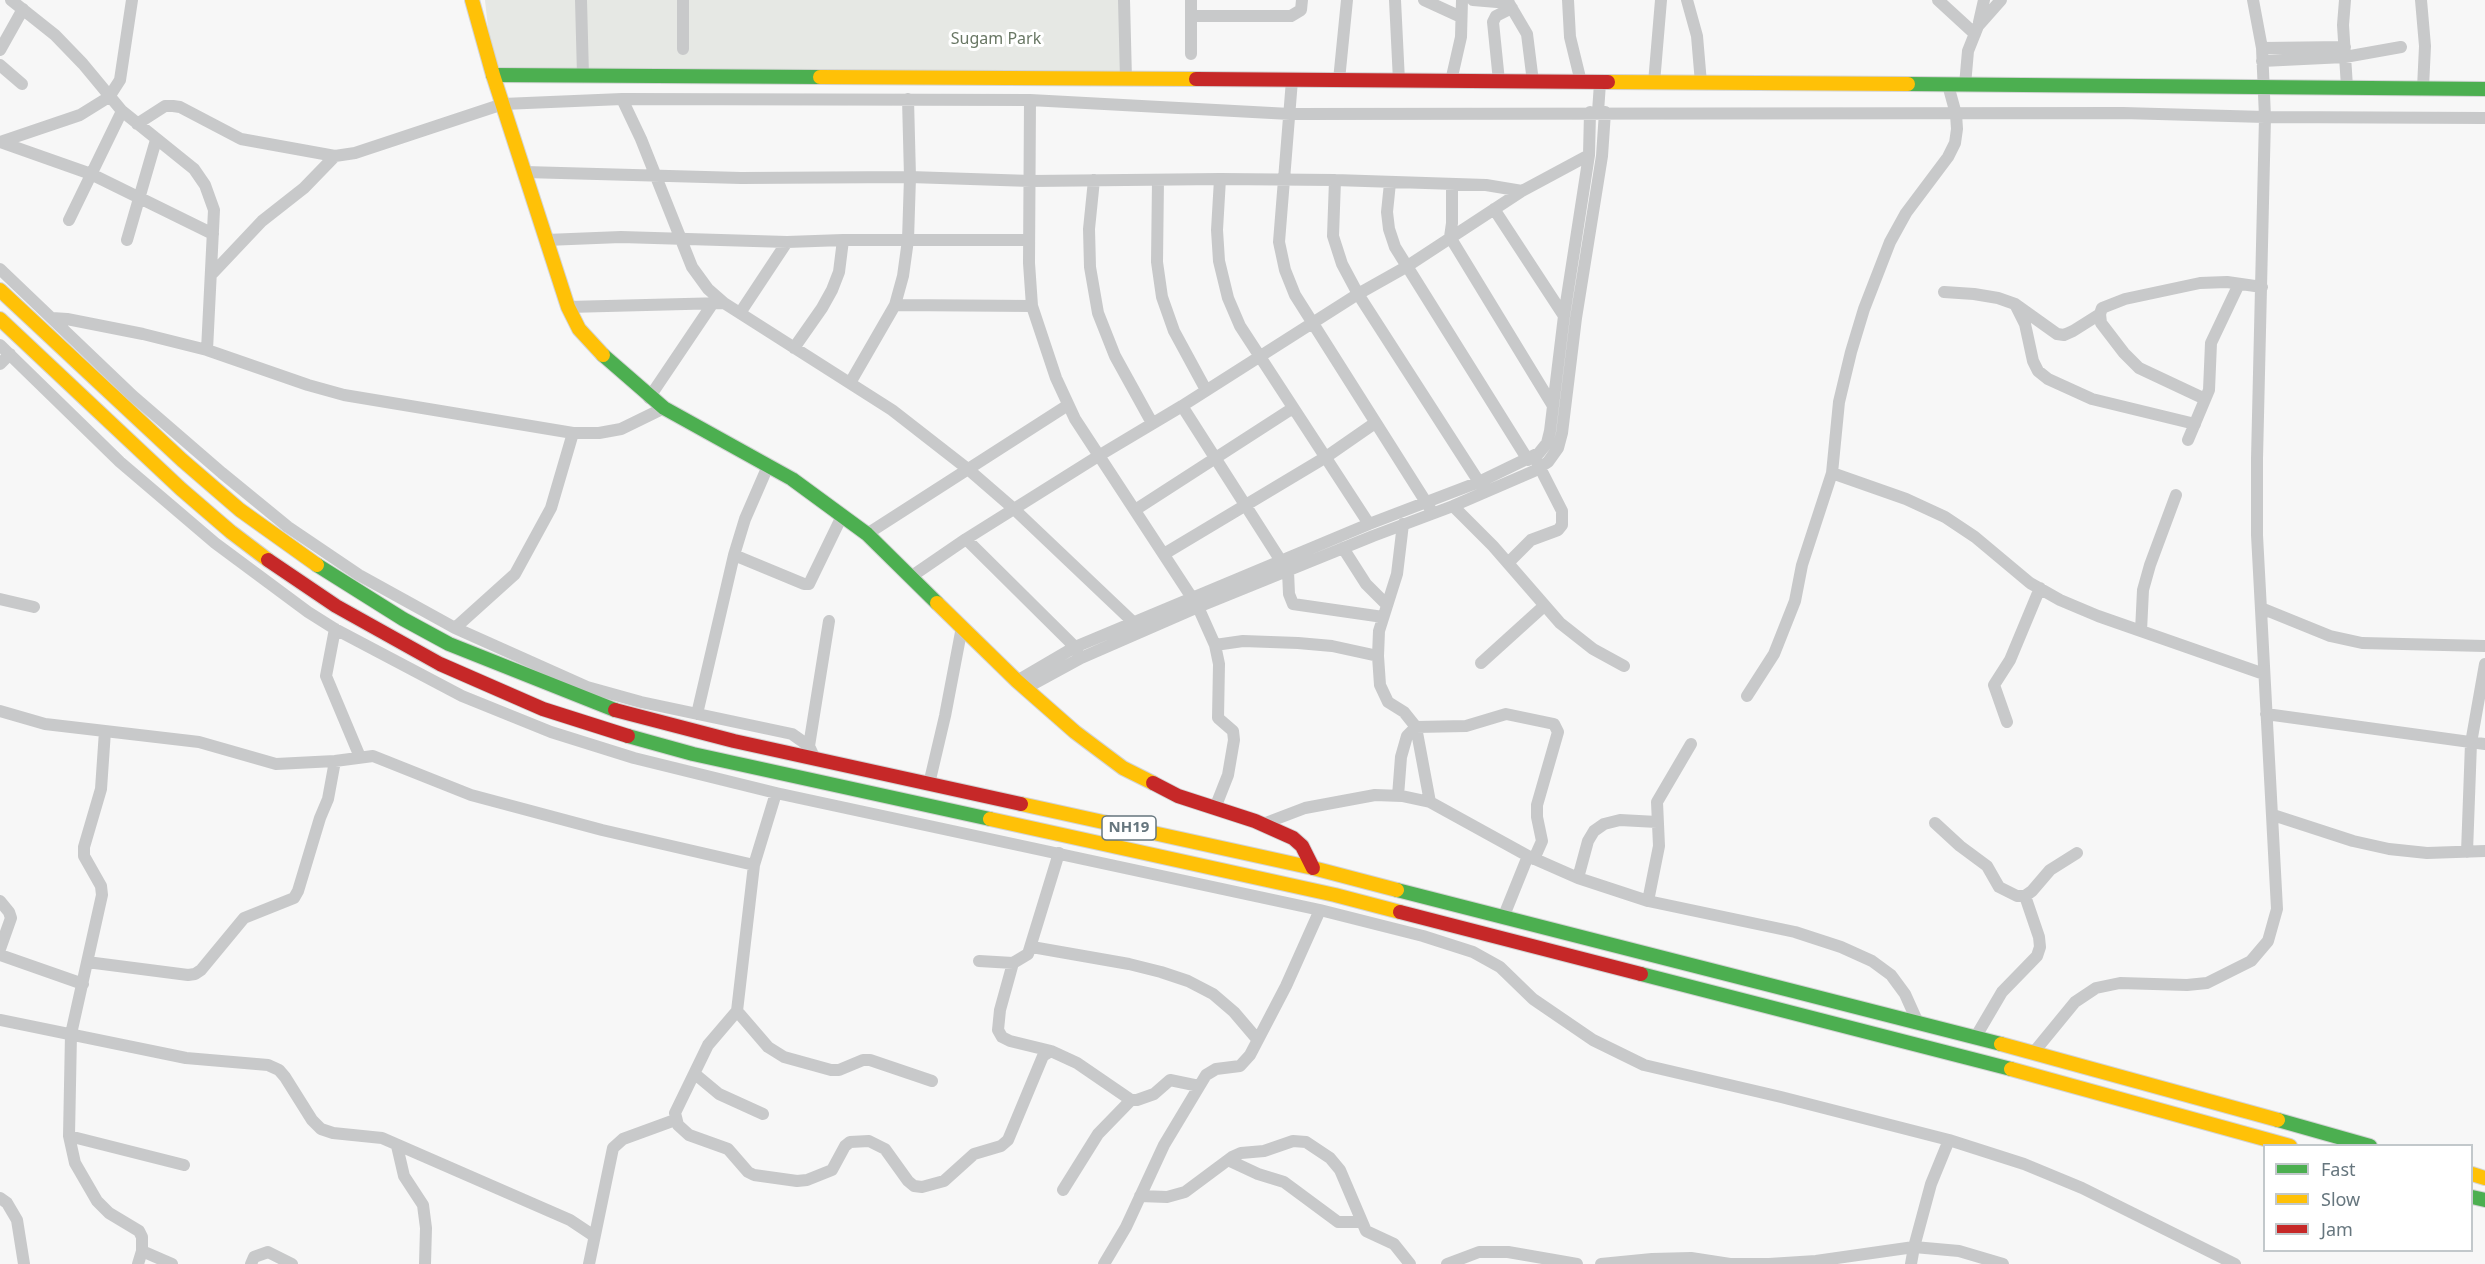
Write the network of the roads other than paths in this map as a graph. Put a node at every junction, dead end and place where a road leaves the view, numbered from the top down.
1 (11, 0) edge
2 (132, 0) edge
3 (472, 0) edge
4 (581, 0) edge
5 (683, 0) edge
6 (1124, 0) edge
7 (1191, 0) edge
8 (1302, 0) edge
9 (1347, 0) edge
10 (1395, 0) edge
11 (1425, 0) edge
12 (1461, 0) edge
13 (1473, 0) edge
14 (1568, 0) edge
15 (1661, 0) edge
16 (1687, 0) edge
17 (1938, 0) edge
18 (1984, 0) edge
19 (2001, 0) edge
20 (2253, 0) edge
21 (2346, 0) edge
22 (2421, 0) edge
23 (1509, 4) edge
24 (23, 9) junction
25 (1191, 16) junction
26 (1461, 17) junction
27 (1977, 30) junction
28 (2401, 47) dead end
29 (683, 49) dead end
30 (0, 50) edge
31 (2345, 52) junction
32 (1191, 54) dead end
33 (2262, 54) junction
34 (0, 65) edge
35 (493, 75) junction
36 (582, 75) junction
37 (1126, 79) junction
38 (1292, 80) junction
39 (1339, 80) junction
40 (1400, 81) junction
41 (1452, 81) junction
42 (1499, 81) junction
43 (1533, 82) junction
44 (1581, 82) junction
45 (1600, 83) junction
46 (1654, 83) junction
47 (1701, 83) junction
48 (22, 84) dead end
49 (1947, 85) junction
50 (1965, 85) junction
51 (2263, 86) junction
52 (2347, 87) junction
53 (2423, 88) junction
54 (2485, 89) edge
55 (109, 97) junction
56 (622, 99) junction
57 (908, 99) junction
58 (1030, 100) junction
59 (503, 104) junction
60 (122, 111) junction
61 (1598, 112) junction
62 (1290, 114) junction
63 (1956, 114) junction
64 (2265, 117) junction
65 (2485, 118) edge
66 (137, 124) junction
67 (156, 140) junction
68 (0, 142) edge
69 (1590, 155) junction
70 (336, 156) junction
71 (525, 172) junction
72 (91, 174) junction
73 (655, 174) junction
74 (910, 177) junction
75 (1220, 179) junction
76 (1094, 180) junction
77 (1158, 180) junction
78 (1285, 180) junction
79 (1335, 180) junction
80 (1031, 182) junction
81 (1390, 183) junction
82 (1452, 184) junction
83 (1522, 191) junction
84 (139, 196) junction
85 (1494, 209) junction
86 (69, 220) dead end
87 (213, 234) junction
88 (1450, 237) junction
89 (127, 240) dead end
90 (546, 240) junction
91 (680, 240) junction
92 (843, 240) junction
93 (908, 240) junction
94 (1029, 240) junction
95 (788, 242) junction
96 (1406, 267) junction
97 (0, 269) edge
98 (211, 275) junction
99 (2239, 284) junction
100 (2262, 287) junction
101 (0, 290) edge
102 (1944, 292) dead end
103 (1358, 294) junction
104 (719, 303) junction
105 (895, 304) junction
106 (2015, 304) junction
107 (1032, 306) junction
108 (568, 307) junction
109 (740, 313) junction
110 (2100, 314) junction
111 (1564, 316) junction
112 (52, 318) junction
113 (0, 319) edge
114 (1313, 323) junction
115 (0, 345) edge
116 (794, 348) junction
117 (207, 350) junction
118 (10, 354) junction
119 (1260, 357) junction
120 (0, 364) edge
121 (850, 383) junction
122 (1206, 390) junction
123 (649, 398) junction
124 (2205, 399) junction
125 (1068, 405) junction
126 (1182, 406) junction
127 (1553, 406) junction
128 (664, 408) junction
129 (1293, 408) junction
130 (1152, 423) junction
131 (1375, 423) junction
132 (2194, 424) junction
133 (573, 433) junction
134 (2188, 440) dead end
135 (1100, 455) junction
136 (1326, 456) junction
137 (1215, 459) junction
138 (1534, 461) junction
139 (768, 466) junction
140 (969, 470) junction
141 (1832, 473) junction
142 (1479, 482) junction
143 (2176, 495) dead end
144 (1246, 506) junction
145 (1453, 506) junction
146 (1430, 508) junction
147 (1014, 509) junction
148 (1135, 510) junction
149 (842, 516) junction
150 (1369, 524) junction
151 (1403, 524) junction
152 (867, 534) junction
153 (966, 539) junction
154 (1343, 548) junction
155 (1164, 554) junction
156 (734, 555) junction
157 (1508, 563) junction
158 (1284, 566) junction
159 (912, 576) junction
160 (2040, 588) junction
161 (0, 599) edge
162 (1194, 602) junction
163 (1544, 606) junction
164 (34, 607) dead end
165 (2260, 608) junction
166 (1385, 611) junction
167 (829, 621) dead end
168 (1133, 622) junction
169 (962, 627) junction
170 (455, 628) junction
171 (335, 629) junction
172 (2142, 631) junction
173 (1215, 645) junction
174 (2485, 645) edge
175 (1078, 652) junction
176 (1378, 656) junction
177 (1481, 663) dead end
178 (2485, 664) edge
179 (1624, 666) dead end
180 (2264, 674) junction
181 (1022, 685) junction
182 (1747, 696) dead end
183 (0, 711) edge
184 (697, 714) junction
185 (2266, 714) junction
186 (2007, 722) dead end
187 (1416, 727) junction
188 (105, 731) junction
189 (2471, 743) junction
190 (1692, 744) dead end
191 (2485, 744) edge
192 (812, 753) junction
193 (360, 757) junction
194 (335, 761) junction
195 (928, 784) junction
196 (776, 794) junction
197 (1398, 796) junction
198 (1430, 802) junction
199 (1215, 808) junction
200 (2273, 815) junction
201 (1657, 822) junction
202 (1935, 823) dead end
203 (1263, 824) junction
204 (2485, 851) edge
205 (2467, 852) junction
206 (1059, 853) junction
207 (2077, 853) dead end
208 (1531, 858) junction
209 (754, 865) junction
210 (1313, 868) junction
211 (1578, 878) junction
212 (2025, 896) junction
213 (0, 901) edge
214 (1648, 901) junction
215 (1320, 910) junction
216 (1503, 918) junction
217 (1032, 947) junction
218 (0, 949) edge
219 (0, 956) edge
220 (979, 961) dead end
221 (87, 962) junction
222 (1012, 963) junction
223 (83, 984) junction
224 (737, 1011) junction
225 (0, 1020) edge
226 (1918, 1023) junction
227 (71, 1034) junction
228 (1975, 1038) junction
229 (1257, 1039) junction
230 (1051, 1051) junction
231 (2034, 1052) junction
232 (695, 1074) junction
233 (932, 1081) dead end
234 (1199, 1086) junction
235 (1131, 1100) junction
236 (763, 1113) dead end
237 (675, 1120) junction
238 (69, 1136) junction
239 (1949, 1140) junction
240 (2283, 1144) edge
241 (2363, 1144) edge
242 (397, 1146) junction
243 (1228, 1160) junction
244 (184, 1165) dead end
245 (1063, 1190) dead end
246 (1140, 1196) junction
247 (0, 1198) edge
248 (1361, 1222) junction
249 (594, 1236) junction
250 (1914, 1247) junction
251 (142, 1251) junction
252 (1616, 1263) edge
253 (24, 1264) edge
254 (138, 1264) edge
255 (172, 1264) edge
256 (251, 1264) edge
257 (292, 1264) edge
258 (425, 1264) edge
259 (589, 1264) edge
260 (1104, 1264) edge
261 (1410, 1264) edge
262 (1447, 1264) edge
263 (1577, 1264) edge
264 (1601, 1264) edge
265 (1730, 1264) edge
266 (1911, 1264) edge
267 (2003, 1264) edge
268 (2235, 1264) edge

1 - 24 street
2 - 55 street
3 - 35 main road
4 - 36 street
5 - 29 street
6 - 37 street
7 - 25 street
8 - 25 street
9 - 39 street
10 - 40 street
11 - 26 street
12 - 26 street
13 - 23 street
14 - 44 street
15 - 46 street
16 - 47 street
17 - 27 street
18 - 27 street
19 - 27 street
20 - 33 street
21 - 31 street
22 - 53 street
23 - 42 street
23 - 43 street
24 - 30 street
24 - 55 street
25 - 32 street
26 - 41 street
27 - 50 street
28 - 31 street
31 - 33 street
31 - 52 street
33 - 51 street
34 - 48 street
35 - 36 main road
35 - 59 main road
36 - 37 main road
37 - 38 main road
38 - 39 main road
38 - 62 street
39 - 40 main road
40 - 41 main road
41 - 42 main road
42 - 43 main road
43 - 44 main road
44 - 45 main road
45 - 46 main road
45 - 61 street
46 - 47 main road
47 - 49 main road
49 - 50 main road
49 - 63 street
50 - 51 main road
51 - 52 main road
51 - 64 street
52 - 53 main road
53 - 54 main road
55 - 60 street
55 - 68 street
56 - 57 street
56 - 59 street
56 - 73 street
57 - 58 street
57 - 74 street
58 - 62 street
58 - 80 street
59 - 70 street
59 - 71 main road
60 - 66 street
60 - 72 street
61 - 62 street
61 - 63 street
61 - 69 street
61 - 138 street
62 - 78 street
63 - 64 street
63 - 141 street
64 - 65 street
64 - 100 street
66 - 67 street
66 - 70 street
67 - 84 street
67 - 87 street
68 - 72 street
69 - 83 street
69 - 111 street
70 - 98 street
71 - 73 street
71 - 90 main road
72 - 84 street
72 - 86 street
73 - 74 street
73 - 91 street
74 - 80 street
74 - 93 street
75 - 77 street
75 - 78 street
75 - 119 street
76 - 77 street
76 - 80 street
76 - 130 street
77 - 122 street
78 - 79 street
78 - 114 street
79 - 81 street
79 - 103 street
80 - 94 street
81 - 82 street
81 - 96 street
82 - 83 street
82 - 88 street
83 - 85 street
84 - 87 street
84 - 89 street
85 - 88 street
85 - 111 street
87 - 98 street
88 - 96 street
88 - 127 street
90 - 91 street
90 - 108 main road
91 - 95 street
91 - 104 street
92 - 93 street
92 - 95 street
92 - 116 street
93 - 94 street
93 - 105 street
94 - 107 street
95 - 109 street
96 - 103 street
96 - 138 street
97 - 112 street
98 - 117 street
99 - 100 street
99 - 110 street
99 - 124 street
100 - 165 street
101 - 192 main road, NH19
102 - 106 street
103 - 114 street
103 - 142 street
104 - 108 street
104 - 109 street
104 - 123 street
105 - 107 street
105 - 121 street
106 - 110 street
106 - 132 street
107 - 125 street
108 - 123 main road
109 - 116 street
110 - 124 street
111 - 127 street
112 - 117 street
112 - 170 street
113 - 240 main road, NH19
114 - 119 street
114 - 131 street
115 - 118 street
116 - 121 street
117 - 133 street
118 - 120 street
118 - 171 street
119 - 122 street
119 - 129 street
121 - 140 street
122 - 126 street
123 - 128 main road
124 - 132 street
125 - 135 street
125 - 140 street
126 - 130 street
126 - 137 street
127 - 138 street
128 - 133 street
128 - 139 main road
129 - 136 street
129 - 137 street
130 - 135 street
131 - 136 street
131 - 146 street
132 - 134 street
133 - 170 street
135 - 147 street
135 - 148 street
136 - 144 street
136 - 150 street
137 - 144 street
137 - 148 street
138 - 142 street
138 - 145 street
138 - 157 street
139 - 149 main road
139 - 156 street
140 - 147 street
140 - 152 street
141 - 160 street
141 - 182 street
142 - 146 street
143 - 172 street
144 - 155 street
144 - 158 street
145 - 146 street
145 - 157 street
146 - 150 street
146 - 151 street
147 - 153 street
147 - 168 street
148 - 155 street
149 - 152 main road
149 - 156 street
150 - 158 street
151 - 154 street
151 - 166 street
152 - 159 main road
153 - 159 street
153 - 175 street
154 - 158 street
154 - 166 street
155 - 162 street
156 - 184 street
157 - 163 street
158 - 162 street
158 - 166 street
159 - 169 main road
160 - 172 street
160 - 186 street
161 - 164 street
162 - 168 street
162 - 173 street
162 - 175 street
163 - 177 street
163 - 179 street
165 - 174 street
165 - 180 street
166 - 176 street
167 - 192 street
168 - 175 street
169 - 181 main road
169 - 195 street
170 - 184 street
171 - 193 street
171 - 196 street
172 - 180 street
173 - 176 street
173 - 199 street
175 - 181 street
176 - 187 street
178 - 189 street
180 - 185 street
181 - 199 main road
183 - 188 street
184 - 192 street
185 - 189 street
185 - 200 street
187 - 197 street
187 - 198 street
187 - 208 street
188 - 194 street
188 - 221 street
189 - 191 street
189 - 205 street
190 - 201 street
192 - 195 main road, NH19
193 - 194 street
193 - 209 street
194 - 221 street
195 - 210 main road, NH19
196 - 206 street
196 - 209 street
197 - 198 street
197 - 203 street
198 - 208 street
199 - 203 main road
200 - 205 street
200 - 231 street
201 - 211 street
201 - 214 street
202 - 212 street
203 - 210 main road
204 - 205 street
206 - 215 street
206 - 217 street
207 - 212 street
208 - 211 street
208 - 216 street
209 - 224 street
210 - 216 main road, NH19
211 - 214 street
212 - 228 street
213 - 218 street
214 - 226 street
215 - 229 street
215 - 239 street
216 - 226 main road, NH19
217 - 222 street
217 - 229 street
219 - 223 street
220 - 222 street
221 - 223 street
222 - 230 street
223 - 227 street
224 - 232 street
224 - 233 street
225 - 227 street
226 - 228 main road, NH19
227 - 238 street
227 - 242 street
228 - 231 main road, NH19
229 - 234 street
230 - 235 street
230 - 237 street
231 - 241 main road, NH19
232 - 236 street
232 - 237 street
234 - 235 street
234 - 246 street
235 - 245 street
237 - 249 street
238 - 244 street
238 - 251 street
239 - 250 street
239 - 268 street
242 - 249 street
242 - 258 street
243 - 246 street
243 - 248 street
243 - 248 street
246 - 260 street
247 - 253 street
248 - 261 street
249 - 259 street
250 - 265 street
250 - 266 street
250 - 267 street
251 - 254 street
251 - 255 street
252 - 264 street
252 - 265 street
256 - 257 street
262 - 263 street

